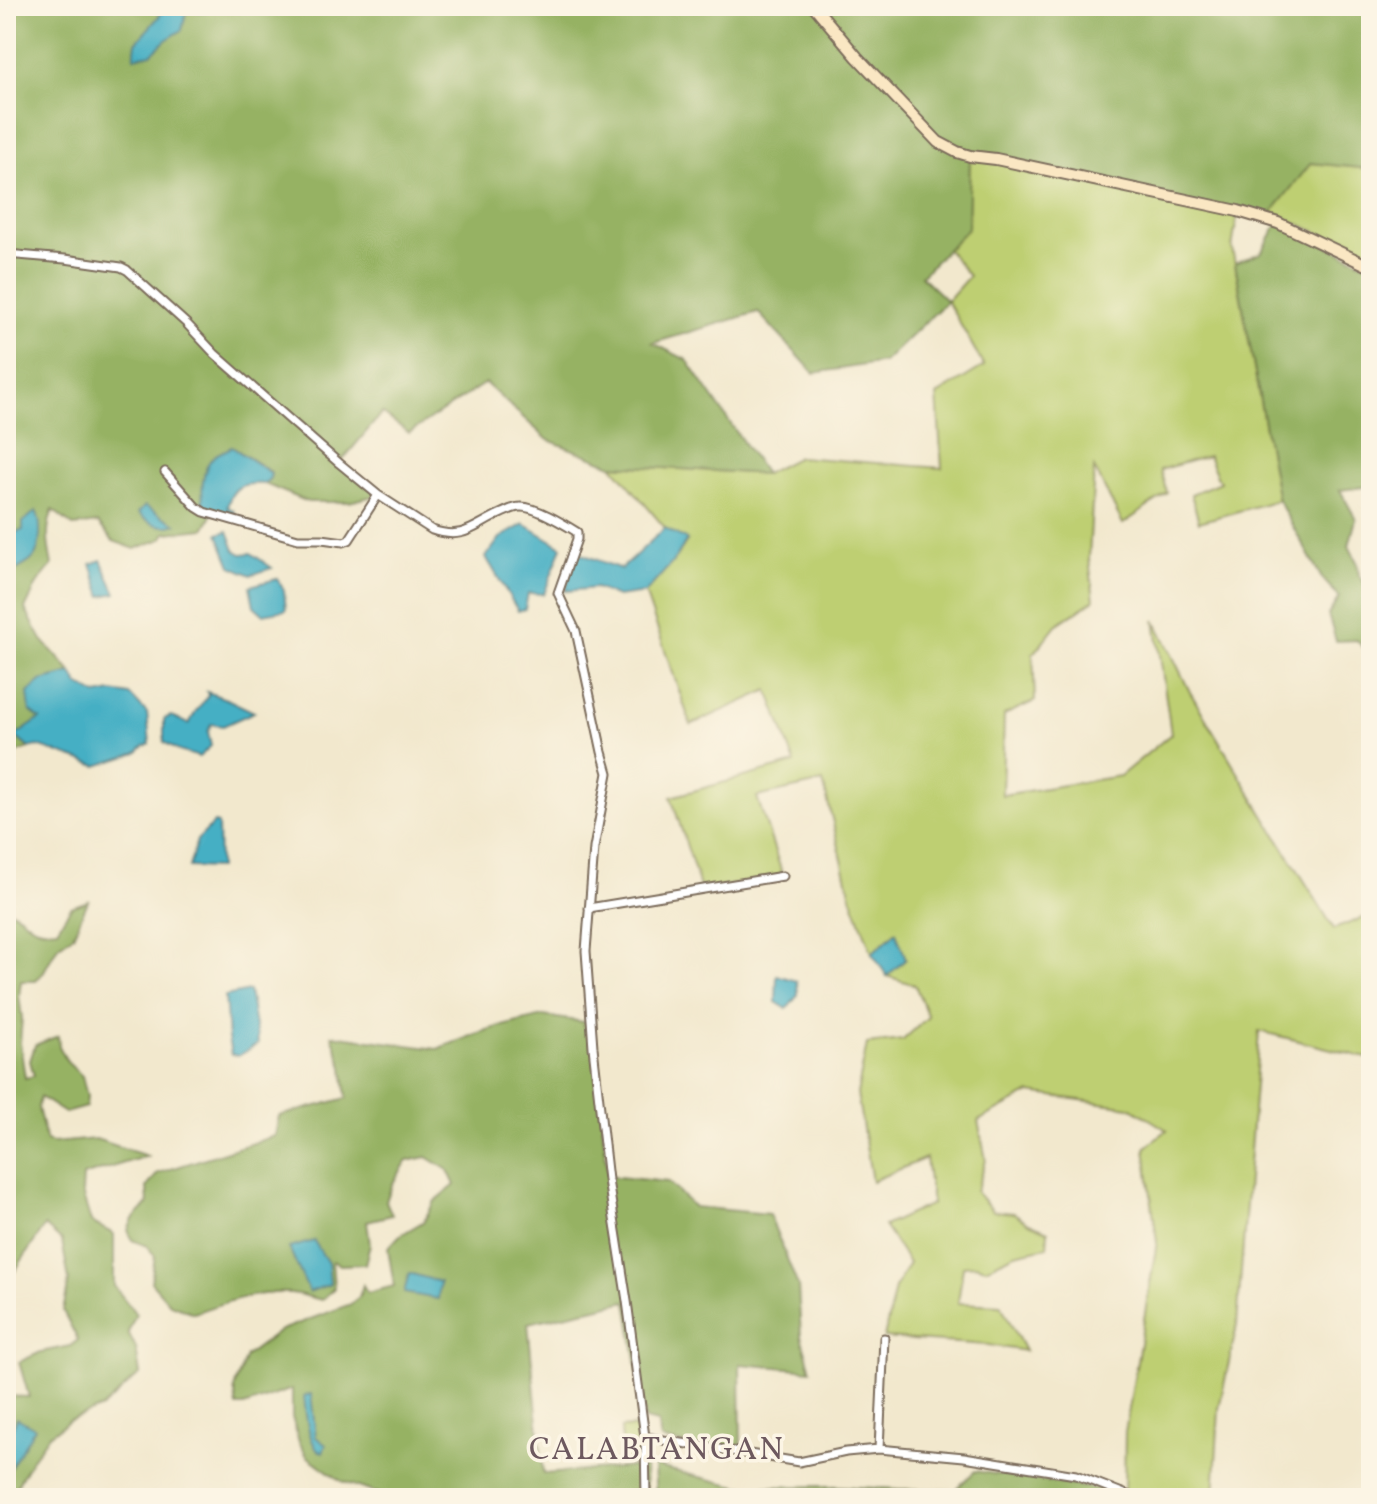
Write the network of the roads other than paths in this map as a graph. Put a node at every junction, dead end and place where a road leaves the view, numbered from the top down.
1 (814, 6) edge
2 (6, 254) edge
3 (1371, 267) edge
4 (165, 472) dead end
5 (378, 495) junction
6 (783, 876) dead end
7 (589, 908) junction
8 (884, 1338) dead end
9 (645, 1437) junction
10 (879, 1449) junction
11 (646, 1498) edge
12 (1135, 1498) edge

1 - 3 main road
2 - 5 street
4 - 5 street
5 - 7 street
6 - 7 street
7 - 9 street
8 - 10 street
9 - 10 street
9 - 11 street
10 - 12 street

